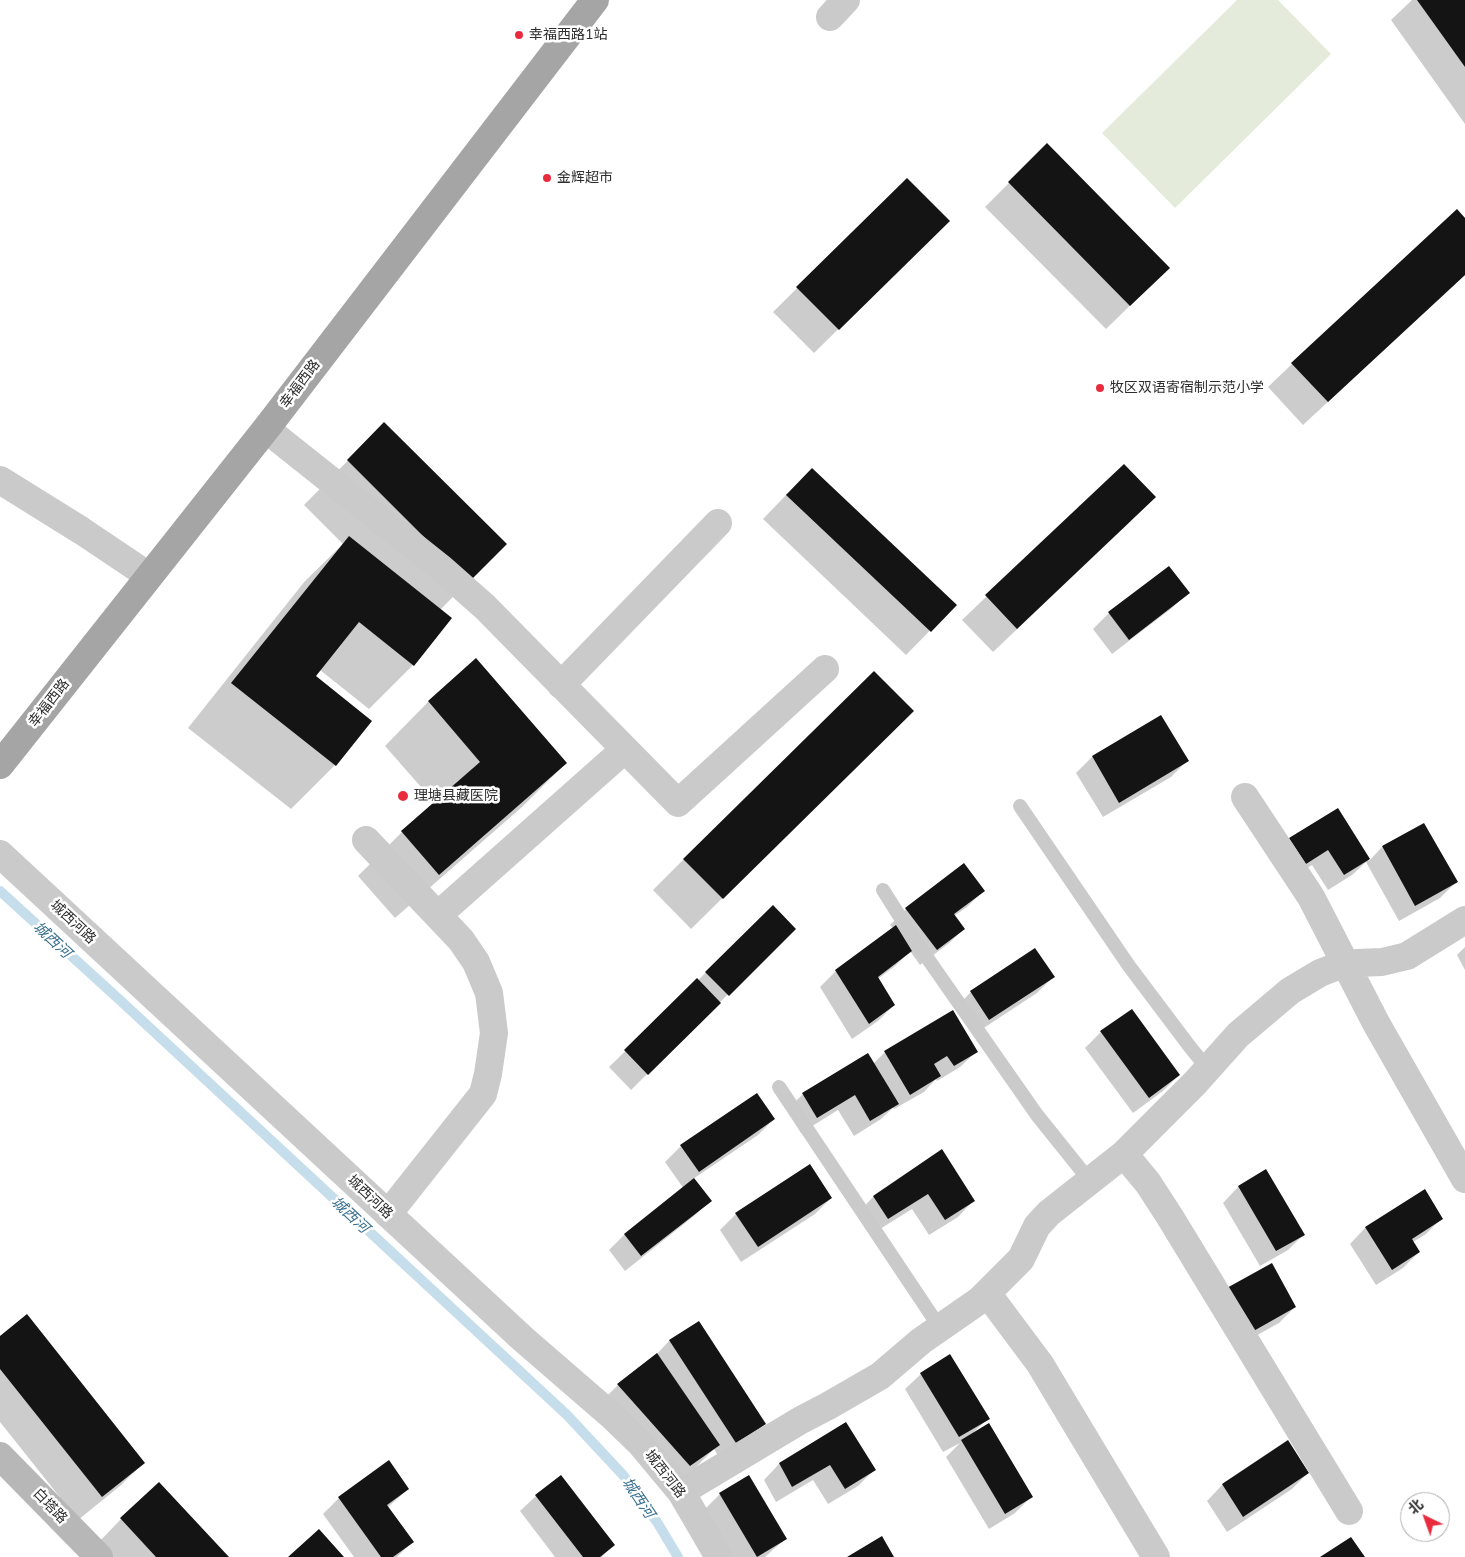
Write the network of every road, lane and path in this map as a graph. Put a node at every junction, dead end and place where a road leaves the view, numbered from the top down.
1 (595, 0) edge
2 (266, 429) junction
3 (0, 480) edge
4 (718, 523) dead end
5 (149, 576) junction
6 (825, 669) dead end
7 (561, 684) junction
8 (624, 750) junction
9 (0, 765) edge
10 (1245, 796) dead end
11 (1020, 806) dead end
12 (366, 840) dead end
13 (0, 854) edge
14 (883, 890) dead end
15 (438, 915) junction
16 (1465, 920) edge
17 (1346, 964) junction
18 (1208, 1069) junction
19 (779, 1087) dead end
20 (1124, 1154) junction
21 (1465, 1179) edge
22 (1090, 1182) junction
23 (388, 1214) junction
24 (987, 1293) junction
25 (940, 1328) junction
26 (0, 1456) edge
27 (681, 1492) junction
28 (1348, 1511) dead end
29 (99, 1557) edge
30 (720, 1557) edge
31 (1156, 1557) edge

1 - 2 main road, 幸福西路
2 - 5 main road, 幸福西路
2 - 7 street
3 - 5 street
4 - 7 street
5 - 9 main road, 幸福西路
6 - 8 street
7 - 8 street
8 - 15 street
10 - 17 street
11 - 18 lane
12 - 15 street
13 - 23 street, 城西河路
14 - 22 lane
15 - 23 street
16 - 17 street
17 - 18 street
17 - 21 street
18 - 20 street
19 - 25 lane
20 - 22 street
20 - 28 street
22 - 24 street
23 - 27 street, 城西河路
24 - 25 street
24 - 31 street
25 - 27 street
26 - 29 street, 白塔路
27 - 30 street, 城西河路

